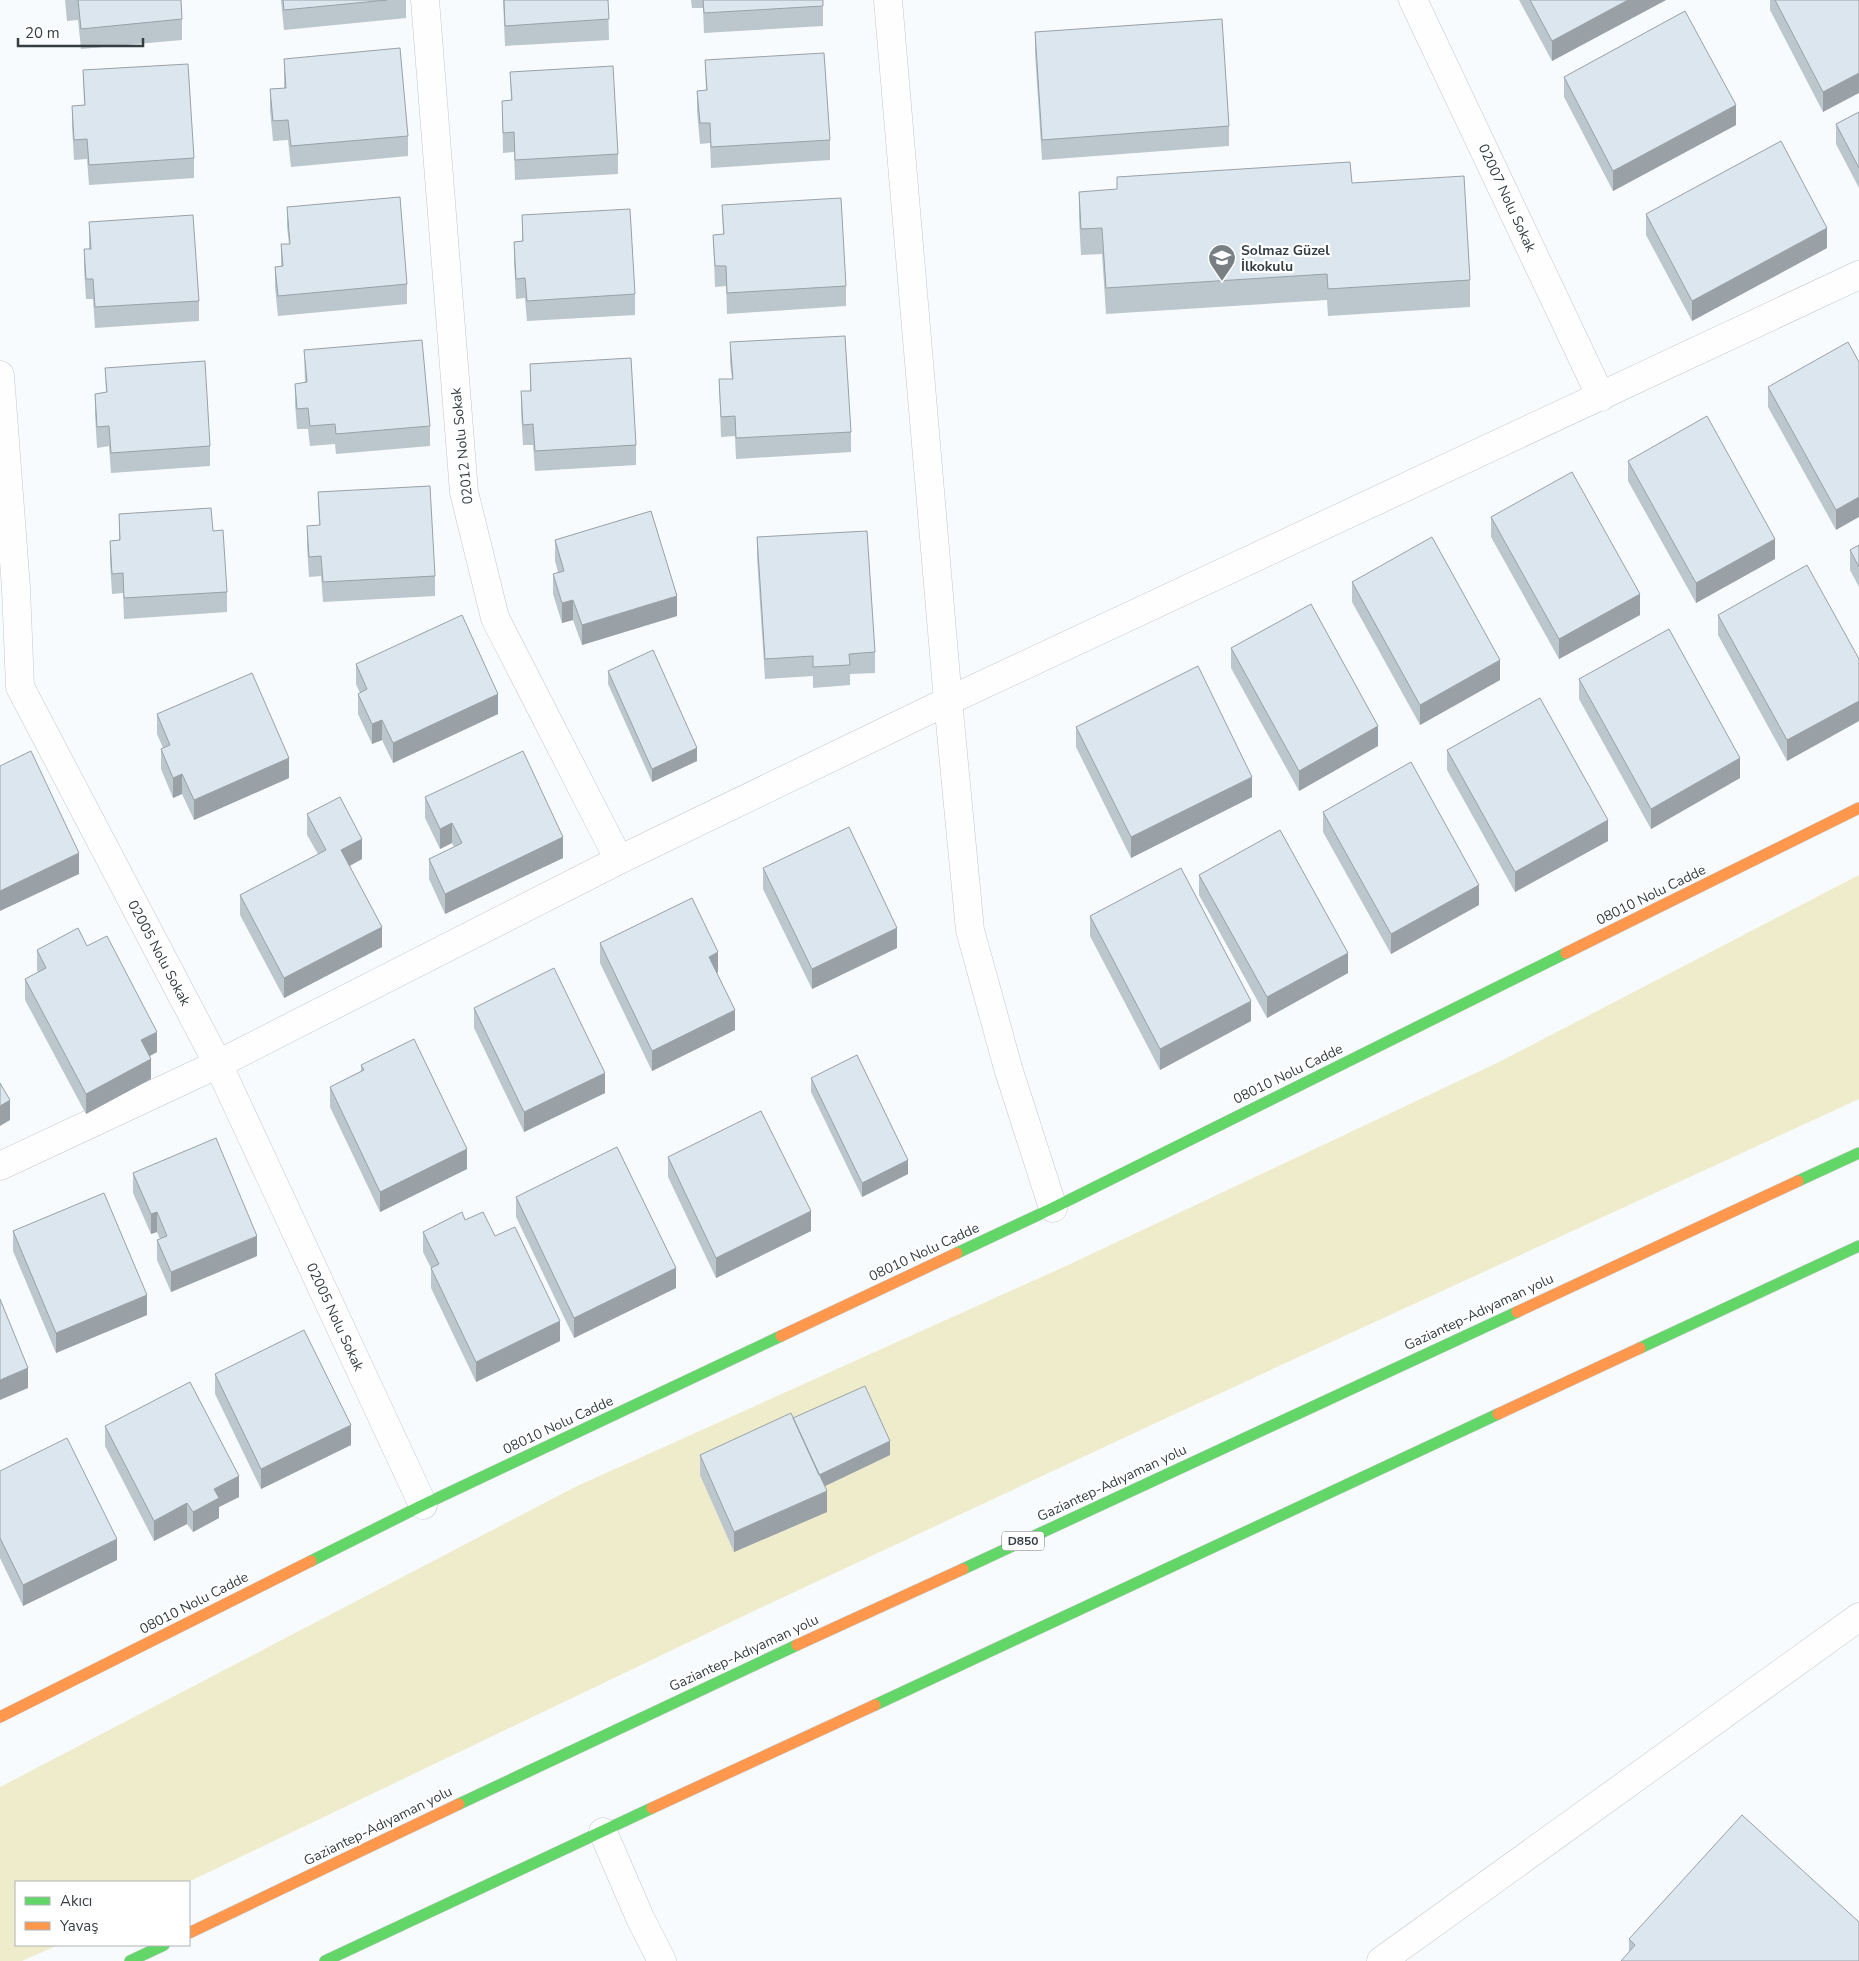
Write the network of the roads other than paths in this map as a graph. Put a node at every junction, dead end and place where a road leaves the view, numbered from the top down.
1 (425, 0) edge
2 (888, 0) edge
3 (1413, 0) edge
4 (1859, 275) edge
5 (0, 376) edge
6 (1601, 397) junction
7 (10, 688) edge
8 (948, 702) junction
9 (1859, 808) edge
10 (619, 860) junction
11 (218, 1064) junction
12 (1859, 1153) edge
13 (0, 1166) edge
14 (1053, 1208) junction
15 (1859, 1246) edge
16 (422, 1505) junction
17 (1859, 1616) edge
18 (0, 1717) edge
19 (604, 1832) junction
20 (190, 1933) edge
21 (162, 1946) edge
22 (130, 1961) edge
23 (325, 1961) edge
24 (662, 1961) edge
25 (1381, 1961) edge

1 - 10 street, 02012 Nolu Sokak
2 - 8 street
3 - 6 street, 02007 Nolu Sokak
4 - 6 street
5 - 7 street, 02005 Nolu Sokak
6 - 8 street
7 - 11 street, 02005 Nolu Sokak
8 - 10 street
8 - 14 street
9 - 14 main road, 08010 Nolu Cadde
10 - 11 street
11 - 13 street
11 - 16 street, 02005 Nolu Sokak
12 - 20 main road, Gaziantep-Adıyaman yolu / D850
14 - 16 main road, 08010 Nolu Cadde
15 - 19 main road
16 - 18 main road, 08010 Nolu Cadde
17 - 25 street
19 - 23 main road
19 - 24 street
21 - 22 main road

